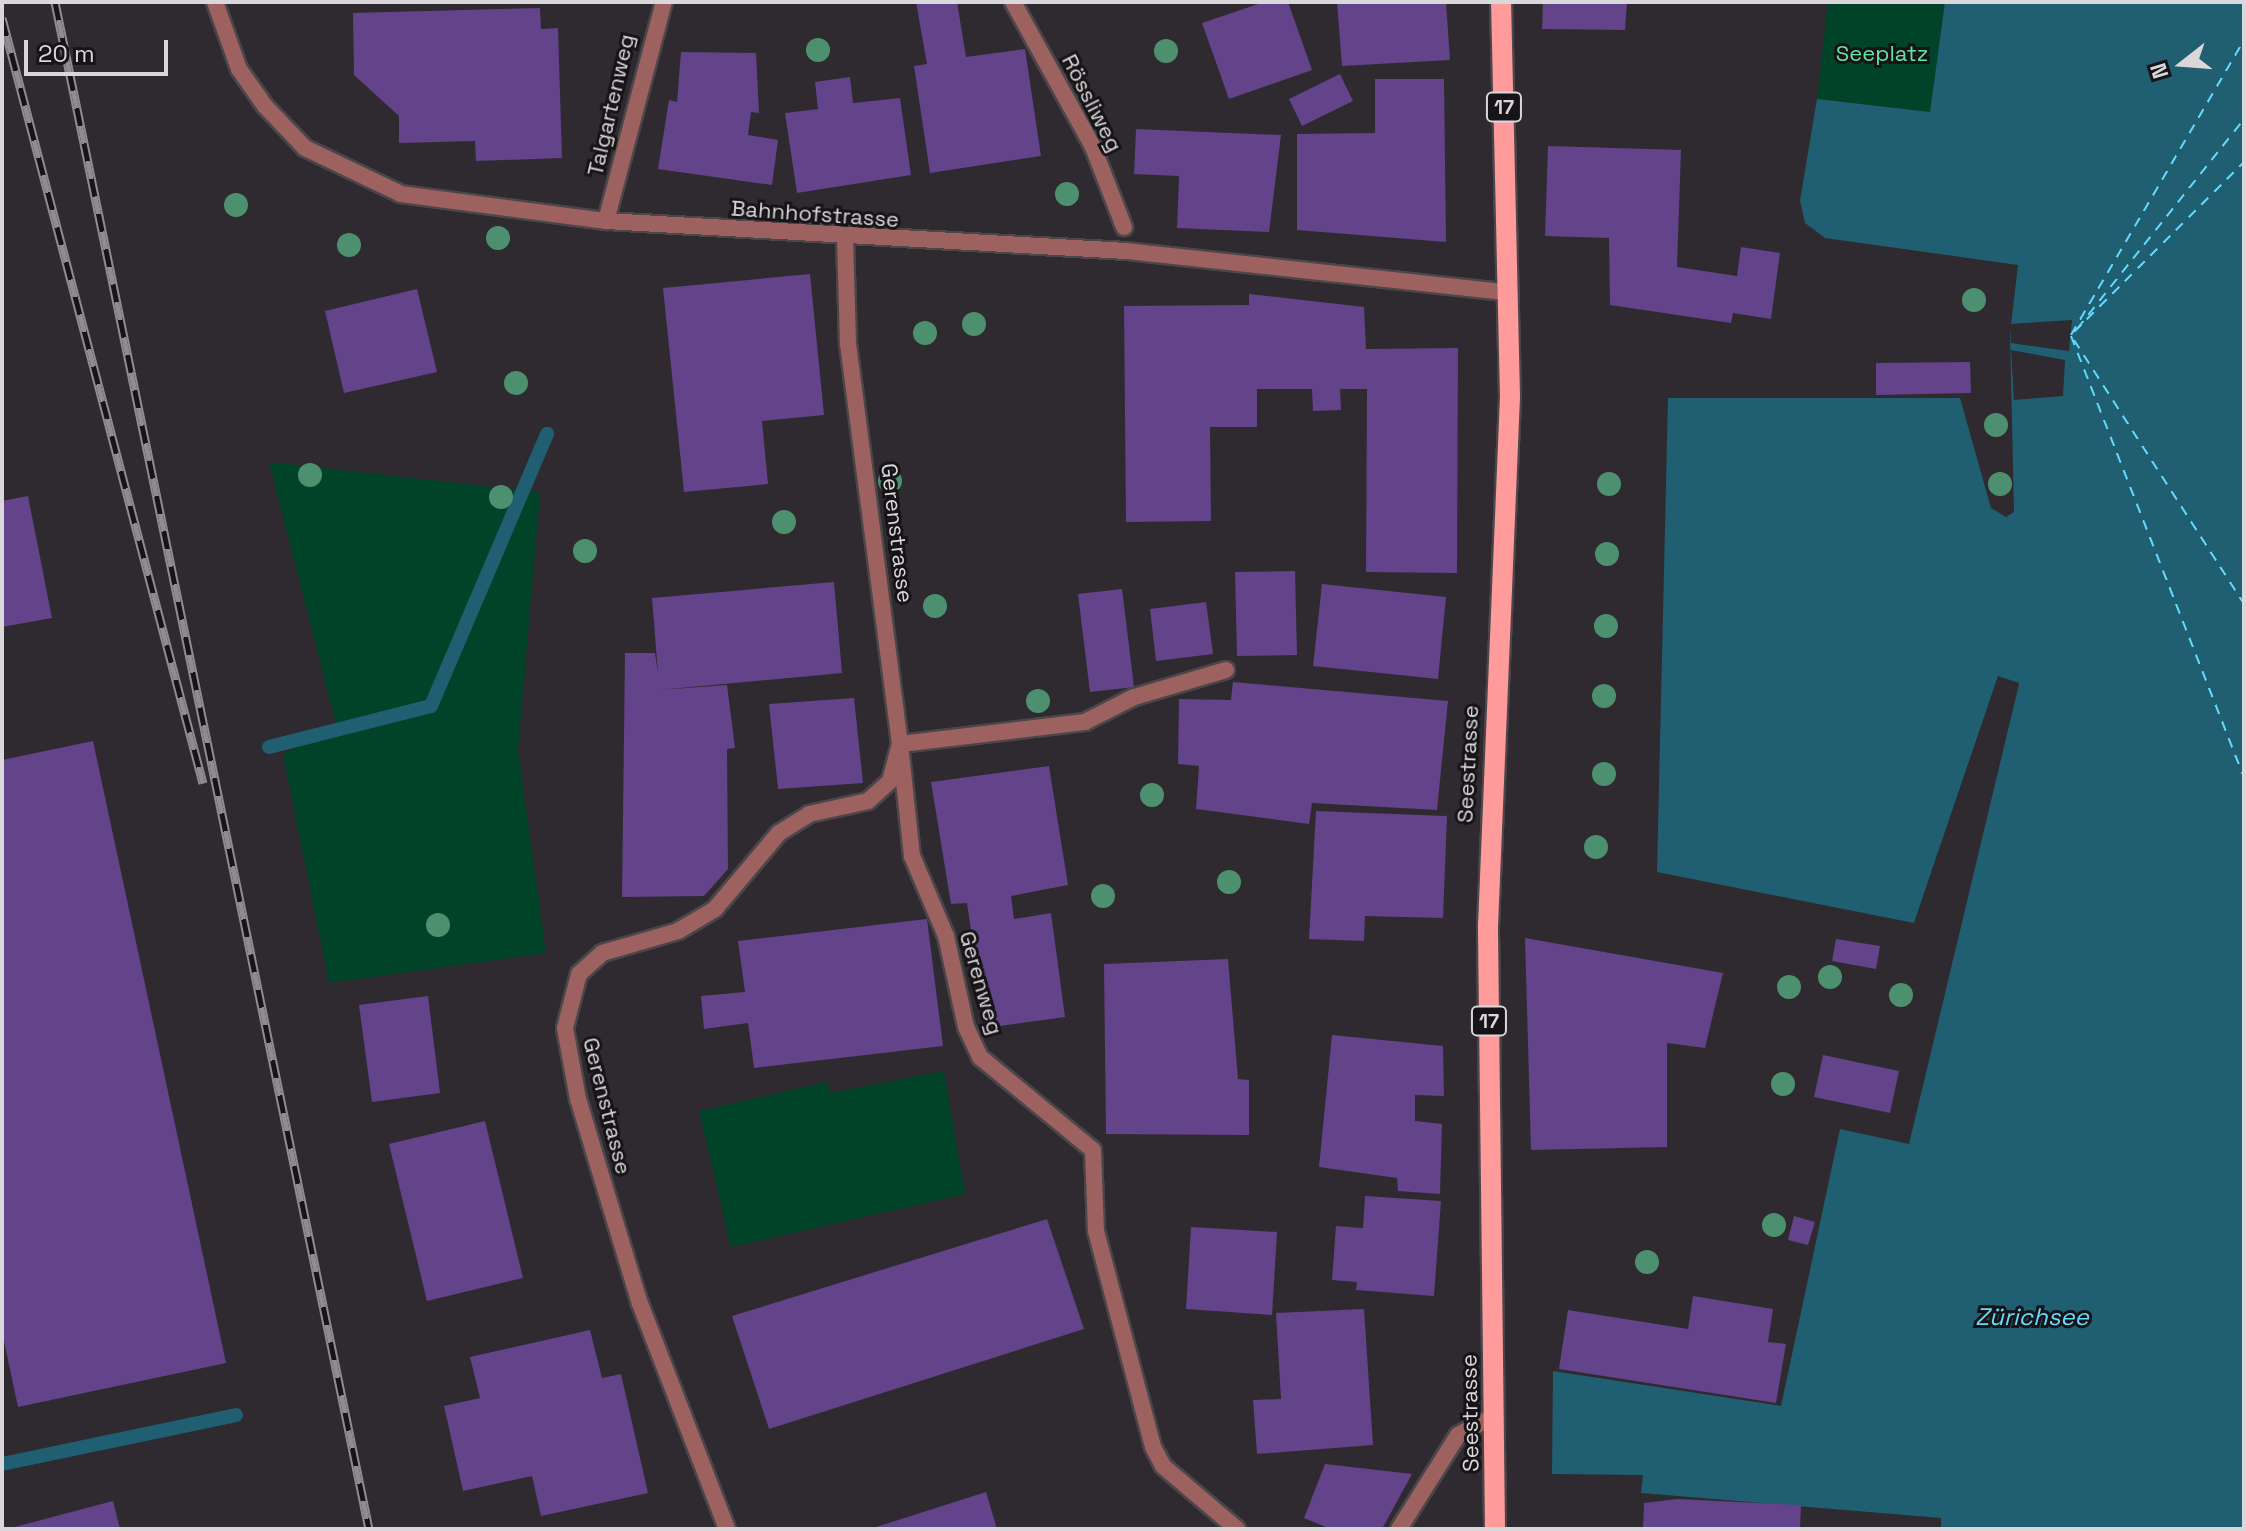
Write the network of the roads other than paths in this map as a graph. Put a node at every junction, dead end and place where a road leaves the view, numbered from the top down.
1 (215, 2) edge
2 (664, 2) edge
3 (1013, 2) edge
4 (1501, 2) edge
5 (606, 221) junction
6 (1124, 227) dead end
7 (845, 239) junction
8 (1506, 292) junction
9 (1226, 670) dead end
10 (900, 744) junction
11 (1493, 1416) junction
12 (727, 1529) edge
13 (1237, 1529) edge
14 (1399, 1529) edge
15 (1495, 1529) edge

1 - 5 street, Bahnhofstrasse
2 - 5 street, Talgartenweg
3 - 6 street, Rössliweg
4 - 8 main road, Seestrasse / 17
5 - 7 street, Bahnhofstrasse
7 - 8 street, Bahnhofstrasse
7 - 10 street, Gerenstrasse
8 - 11 main road, Seestrasse / 17
9 - 10 street
10 - 12 street, Gerenstrasse
10 - 13 street, Gerenweg
11 - 14 street
11 - 15 main road, Seestrasse / 17

